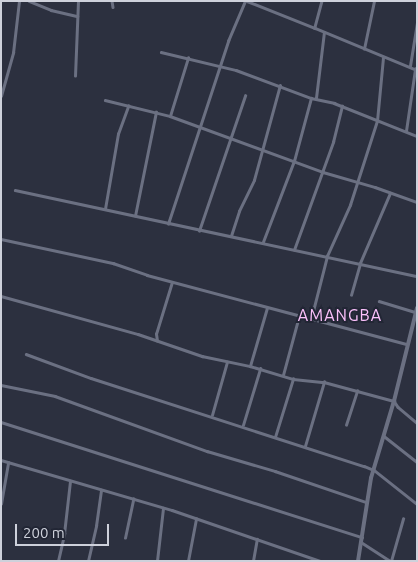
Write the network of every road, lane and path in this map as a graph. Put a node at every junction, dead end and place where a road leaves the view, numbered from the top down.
1 (19, 1) edge
2 (28, 1) edge
3 (78, 1) edge
4 (112, 1) edge
5 (246, 1) edge
6 (322, 1) edge
7 (374, 1) edge
8 (113, 7) dead end
9 (77, 16) junction
10 (417, 23) edge
11 (315, 28) junction
12 (324, 32) junction
13 (364, 49) junction
14 (160, 52) dead end
15 (188, 58) junction
16 (383, 58) junction
17 (410, 66) junction
18 (221, 68) junction
19 (416, 70) edge
20 (75, 76) dead end
21 (280, 85) junction
22 (1, 96) edge
23 (245, 96) dead end
24 (311, 98) junction
25 (316, 98) junction
26 (105, 100) dead end
27 (128, 106) junction
28 (342, 106) junction
29 (156, 112) junction
30 (170, 116) junction
31 (377, 121) junction
32 (201, 127) junction
33 (406, 131) junction
34 (417, 136) edge
35 (230, 139) junction
36 (262, 148) junction
37 (294, 161) junction
38 (323, 172) junction
39 (356, 181) junction
40 (15, 190) dead end
41 (390, 193) junction
42 (417, 202) edge
43 (105, 209) junction
44 (135, 216) junction
45 (168, 224) junction
46 (199, 231) junction
47 (231, 236) junction
48 (1, 239) edge
49 (263, 242) junction
50 (294, 250) junction
51 (327, 256) junction
52 (360, 264) junction
53 (417, 276) edge
54 (172, 282) junction
55 (351, 295) dead end
56 (1, 296) edge
57 (379, 301) dead end
58 (267, 308) junction
59 (416, 310) edge
60 (299, 316) junction
61 (311, 319) junction
62 (412, 330) junction
63 (417, 333) edge
64 (158, 341) junction
65 (407, 344) junction
66 (26, 354) dead end
67 (227, 362) junction
68 (250, 366) junction
69 (260, 369) junction
70 (283, 375) junction
71 (293, 379) junction
72 (324, 382) junction
73 (1, 385) edge
74 (357, 391) junction
75 (394, 401) junction
76 (212, 415) junction
77 (1, 422) edge
78 (417, 423) edge
79 (243, 425) junction
80 (346, 425) dead end
81 (383, 435) junction
82 (275, 437) junction
83 (305, 446) junction
84 (1, 460) edge
85 (8, 462) junction
86 (417, 462) edge
87 (374, 470) junction
88 (70, 481) junction
89 (101, 490) junction
90 (133, 499) junction
91 (366, 502) junction
92 (1, 504) edge
93 (417, 504) edge
94 (164, 508) junction
95 (196, 519) junction
96 (403, 519) dead end
97 (125, 538) dead end
98 (257, 539) junction
99 (362, 540) junction
100 (58, 561) edge
101 (88, 561) edge
102 (157, 561) edge
103 (188, 561) edge
104 (253, 561) edge
105 (320, 561) edge
106 (358, 561) edge
107 (391, 561) edge

1 - 22 street
2 - 9 street
3 - 9 street
4 - 8 street
5 - 11 street
5 - 18 street
6 - 11 street
7 - 13 street
9 - 20 street
10 - 17 street
11 - 12 street
12 - 13 street
12 - 25 street
13 - 16 street
14 - 15 street
15 - 18 street
15 - 30 street
16 - 17 street
16 - 31 street
17 - 19 street
18 - 21 street
18 - 32 street
19 - 33 street
21 - 24 street
21 - 36 street
23 - 35 street
24 - 25 street
24 - 37 street
25 - 28 street
26 - 27 street
27 - 29 street
27 - 43 street
28 - 31 street
28 - 38 street
29 - 30 street
29 - 44 street
30 - 32 street
31 - 33 street
31 - 39 street
32 - 35 street
32 - 45 street
33 - 34 street
35 - 36 street
35 - 46 street
36 - 37 street
36 - 47 street
37 - 38 street
37 - 49 street
38 - 39 street
38 - 50 street
39 - 41 street
39 - 51 street
40 - 43 street
41 - 42 street
41 - 52 street
43 - 44 street
44 - 45 street
45 - 46 street
46 - 47 street
47 - 49 street
48 - 54 street
49 - 50 street
50 - 51 street
51 - 52 street
51 - 61 street
52 - 53 street
52 - 55 street
54 - 58 street
54 - 64 street
56 - 64 street
57 - 59 street
58 - 60 street
58 - 68 street
59 - 62 street
60 - 61 street
60 - 70 street
61 - 65 street
62 - 63 street
62 - 65 street
64 - 67 street
65 - 75 street
66 - 76 street
67 - 68 street
67 - 76 street
68 - 69 street
69 - 70 street
69 - 79 street
70 - 71 street
71 - 72 street
71 - 82 street
72 - 74 street
72 - 83 street
73 - 91 street
74 - 75 street
74 - 80 street
75 - 78 street
75 - 81 street
76 - 79 street
77 - 99 street
79 - 82 street
81 - 86 street
81 - 87 street
82 - 83 street
83 - 87 street
84 - 85 street
85 - 88 street
85 - 92 street
87 - 91 street
87 - 93 street
88 - 89 street
88 - 100 street
89 - 90 street
89 - 101 street
90 - 94 street
90 - 97 street
91 - 99 street
94 - 95 street
94 - 102 street
95 - 98 street
95 - 103 street
96 - 107 street
98 - 104 street
98 - 105 street
99 - 106 street
99 - 107 street

